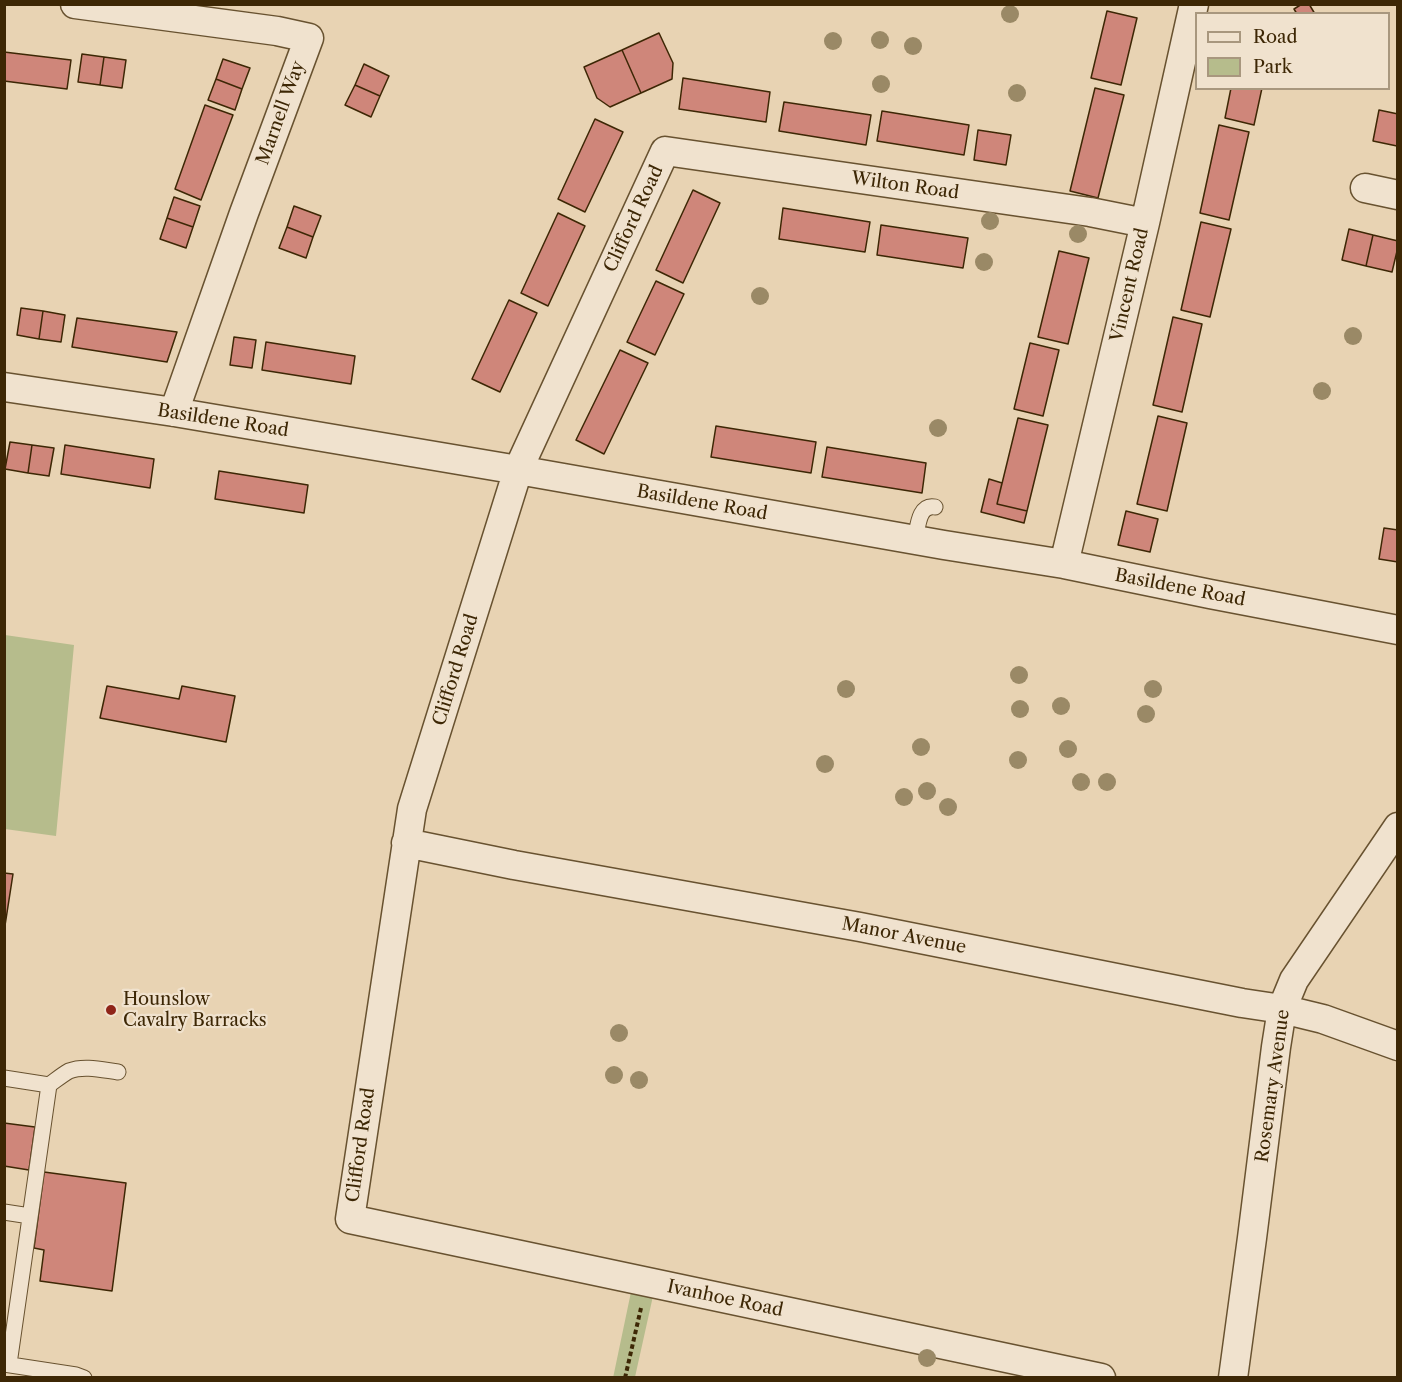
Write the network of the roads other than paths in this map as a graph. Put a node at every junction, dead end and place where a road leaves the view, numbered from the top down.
1 (75, 4) edge
2 (1194, 4) edge
3 (665, 152) joint
4 (1365, 188) dead end
5 (1398, 195) edge
6 (1145, 223) junction
7 (4, 387) edge
8 (174, 412) junction
9 (518, 470) junction
10 (934, 507) dead end
11 (915, 540) junction
12 (1064, 564) junction
13 (1398, 630) edge
14 (1398, 827) edge
15 (406, 843) junction
16 (1282, 1009) junction
17 (1398, 1047) edge
18 (118, 1072) dead end
19 (4, 1078) edge
20 (49, 1085) junction
21 (4, 1212) edge
22 (30, 1216) junction
23 (350, 1219) joint
24 (7, 1364) edge
25 (84, 1377) edge
26 (1101, 1377) edge
27 (1233, 1377) edge

1 - 8 street, Marnell Way
2 - 6 street, Vincent Road
3 - 6 street, Wilton Road
3 - 9 street, Clifford Road
4 - 5 street
6 - 12 street, Vincent Road
7 - 8 street, Basildene Road
8 - 9 street, Basildene Road
9 - 11 street, Basildene Road
9 - 15 street, Clifford Road
10 - 11 lane
11 - 12 street, Basildene Road
12 - 13 street, Basildene Road
14 - 16 street, Rosemary Avenue
15 - 16 street, Manor Avenue
15 - 23 street, Clifford Road
16 - 17 street, Manor Avenue
16 - 27 street, Rosemary Avenue
18 - 20 lane
19 - 20 lane
20 - 22 lane
21 - 22 lane
22 - 24 lane
23 - 26 street, Ivanhoe Road
24 - 25 lane

